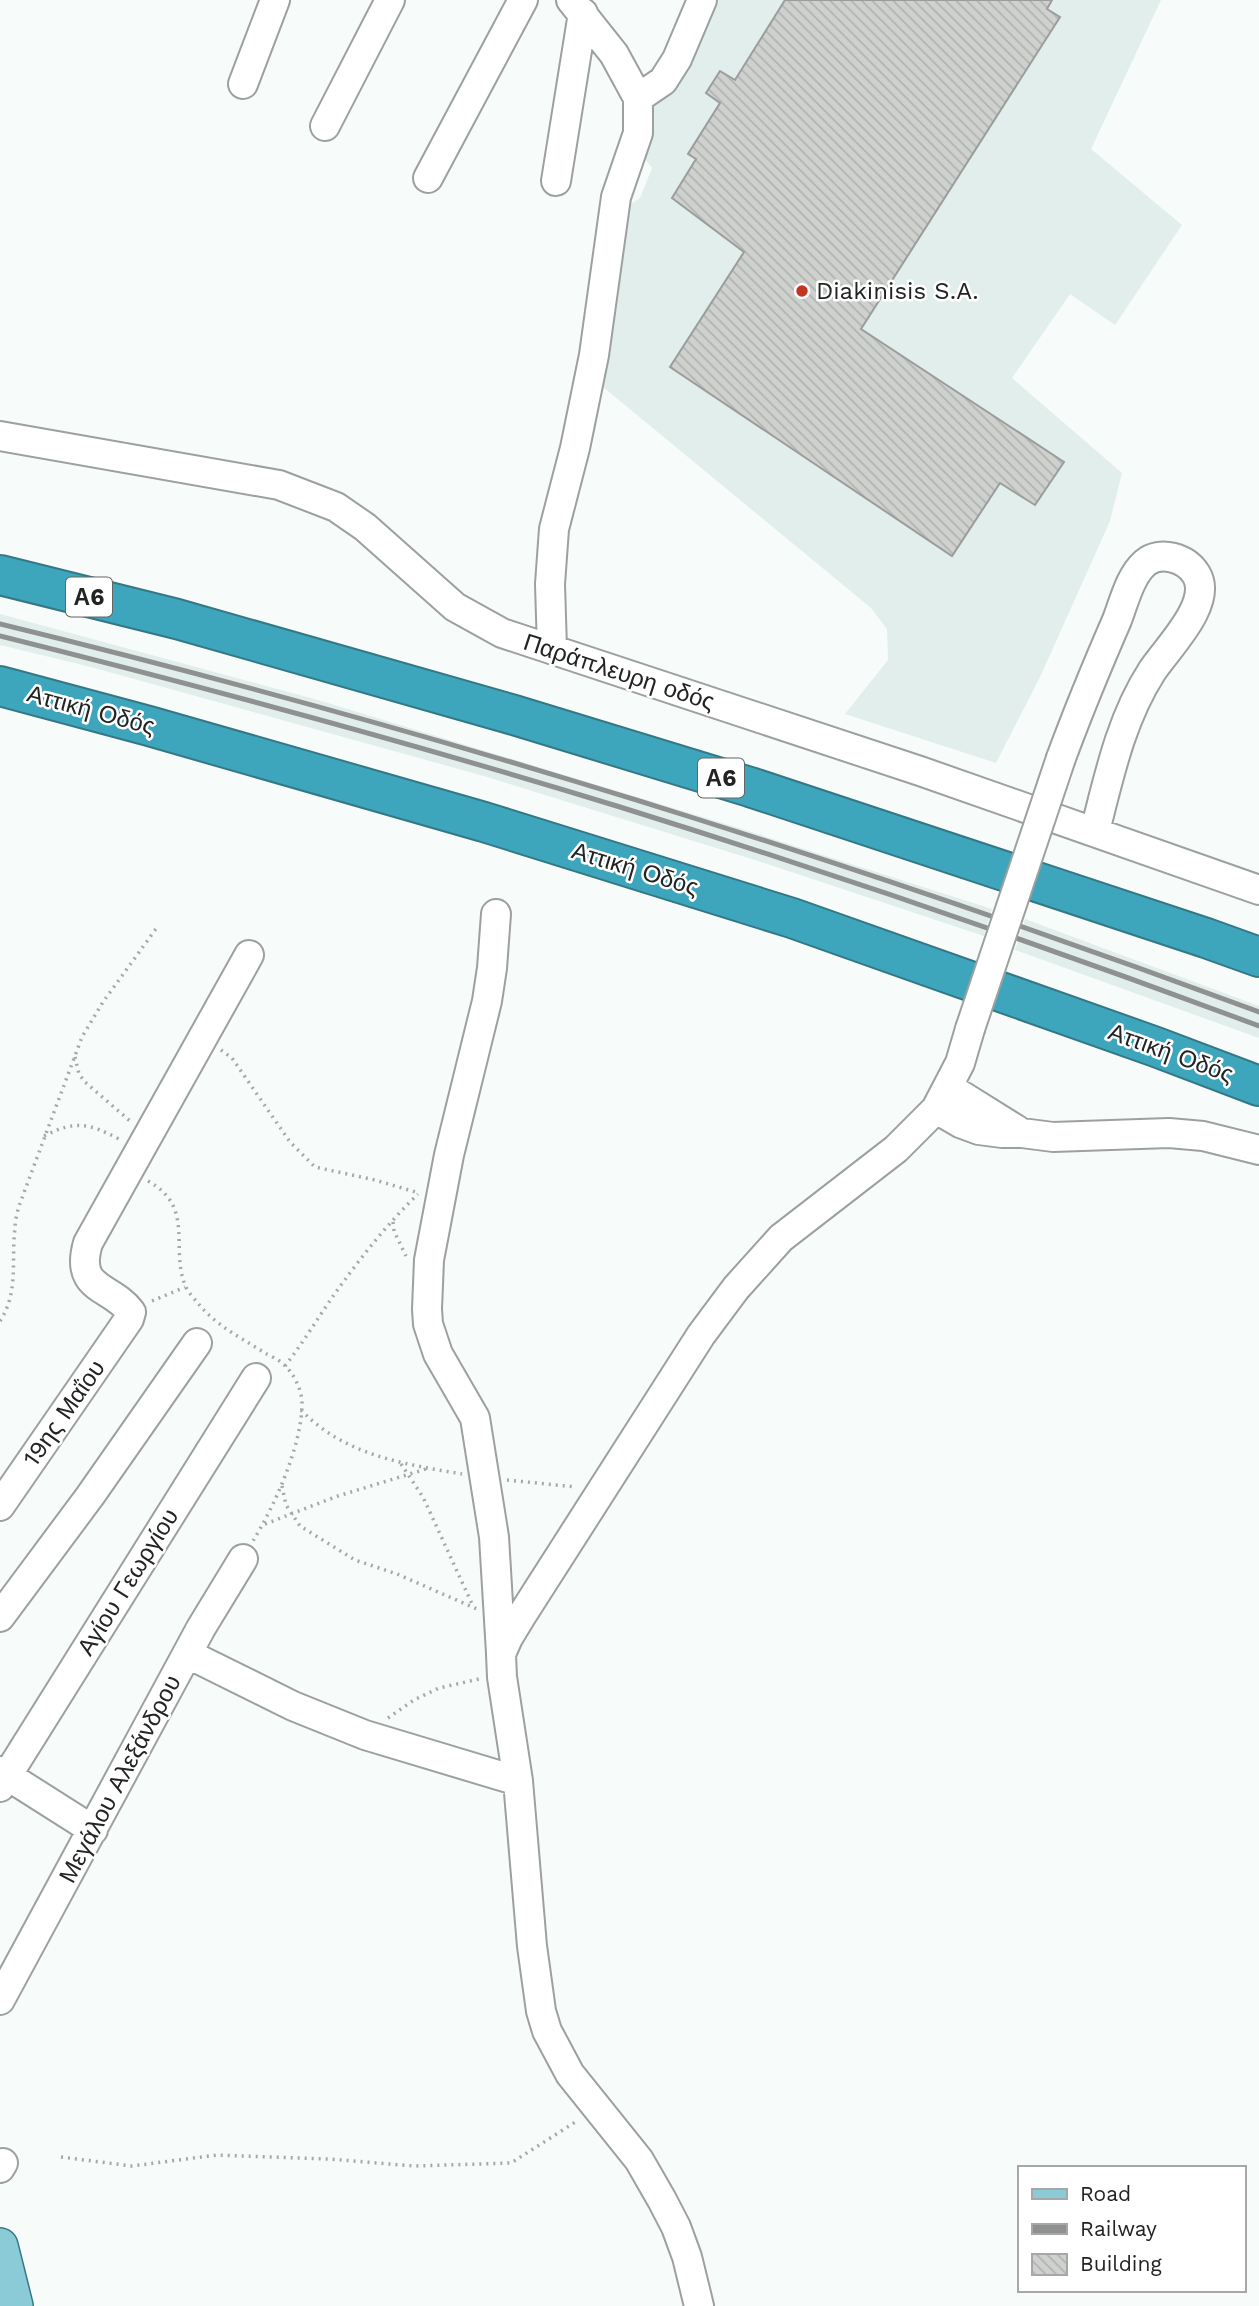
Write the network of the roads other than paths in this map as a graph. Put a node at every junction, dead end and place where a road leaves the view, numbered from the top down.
1 (275, 0) edge
2 (390, 0) edge
3 (523, 0) edge
4 (702, 0) edge
5 (577, 6) edge
6 (243, 84) dead end
7 (638, 99) junction
8 (325, 126) dead end
9 (428, 178) dead end
10 (556, 181) dead end
11 (0, 436) edge
12 (0, 575) edge
13 (552, 649) junction
14 (0, 686) edge
15 (1095, 831) junction
16 (1259, 890) edge
17 (496, 914) dead end
18 (249, 955) dead end
19 (1259, 957) edge
20 (1259, 1086) edge
21 (942, 1098) junction
22 (1259, 1150) edge
23 (197, 1343) dead end
24 (256, 1378) dead end
25 (0, 1506) edge
26 (243, 1559) road end
27 (0, 1617) edge
28 (188, 1654) junction
29 (501, 1654) junction
30 (2, 1777) edge
31 (518, 1782) junction
32 (93, 1830) junction
33 (0, 2000) edge
34 (0, 2246) edge
35 (15, 2306) edge
36 (699, 2306) edge

1 - 6 street
2 - 8 street
3 - 9 street
4 - 7 street
5 - 7 street
5 - 10 street
7 - 13 street
11 - 13 street, Παράπλευρη οδός
12 - 19 highway, Α6
13 - 15 street, Παράπλευρη οδός
14 - 20 highway, Αττική Οδός
15 - 16 street, Παράπλευρη οδός
15 - 21 street, bridge
17 - 29 street
18 - 25 street, 19ης Μαΐου
21 - 22 street
21 - 29 street
23 - 27 street
24 - 30 street, Αγίου Γεωργίου
26 - 28 street, Μεγάλου Αλεξάνδρου
28 - 31 street
28 - 32 street, Μεγάλου Αλεξάνδρου
29 - 31 street
30 - 32 street
31 - 36 street
32 - 33 street, Μεγάλου Αλεξάνδρου
34 - 35 main road

